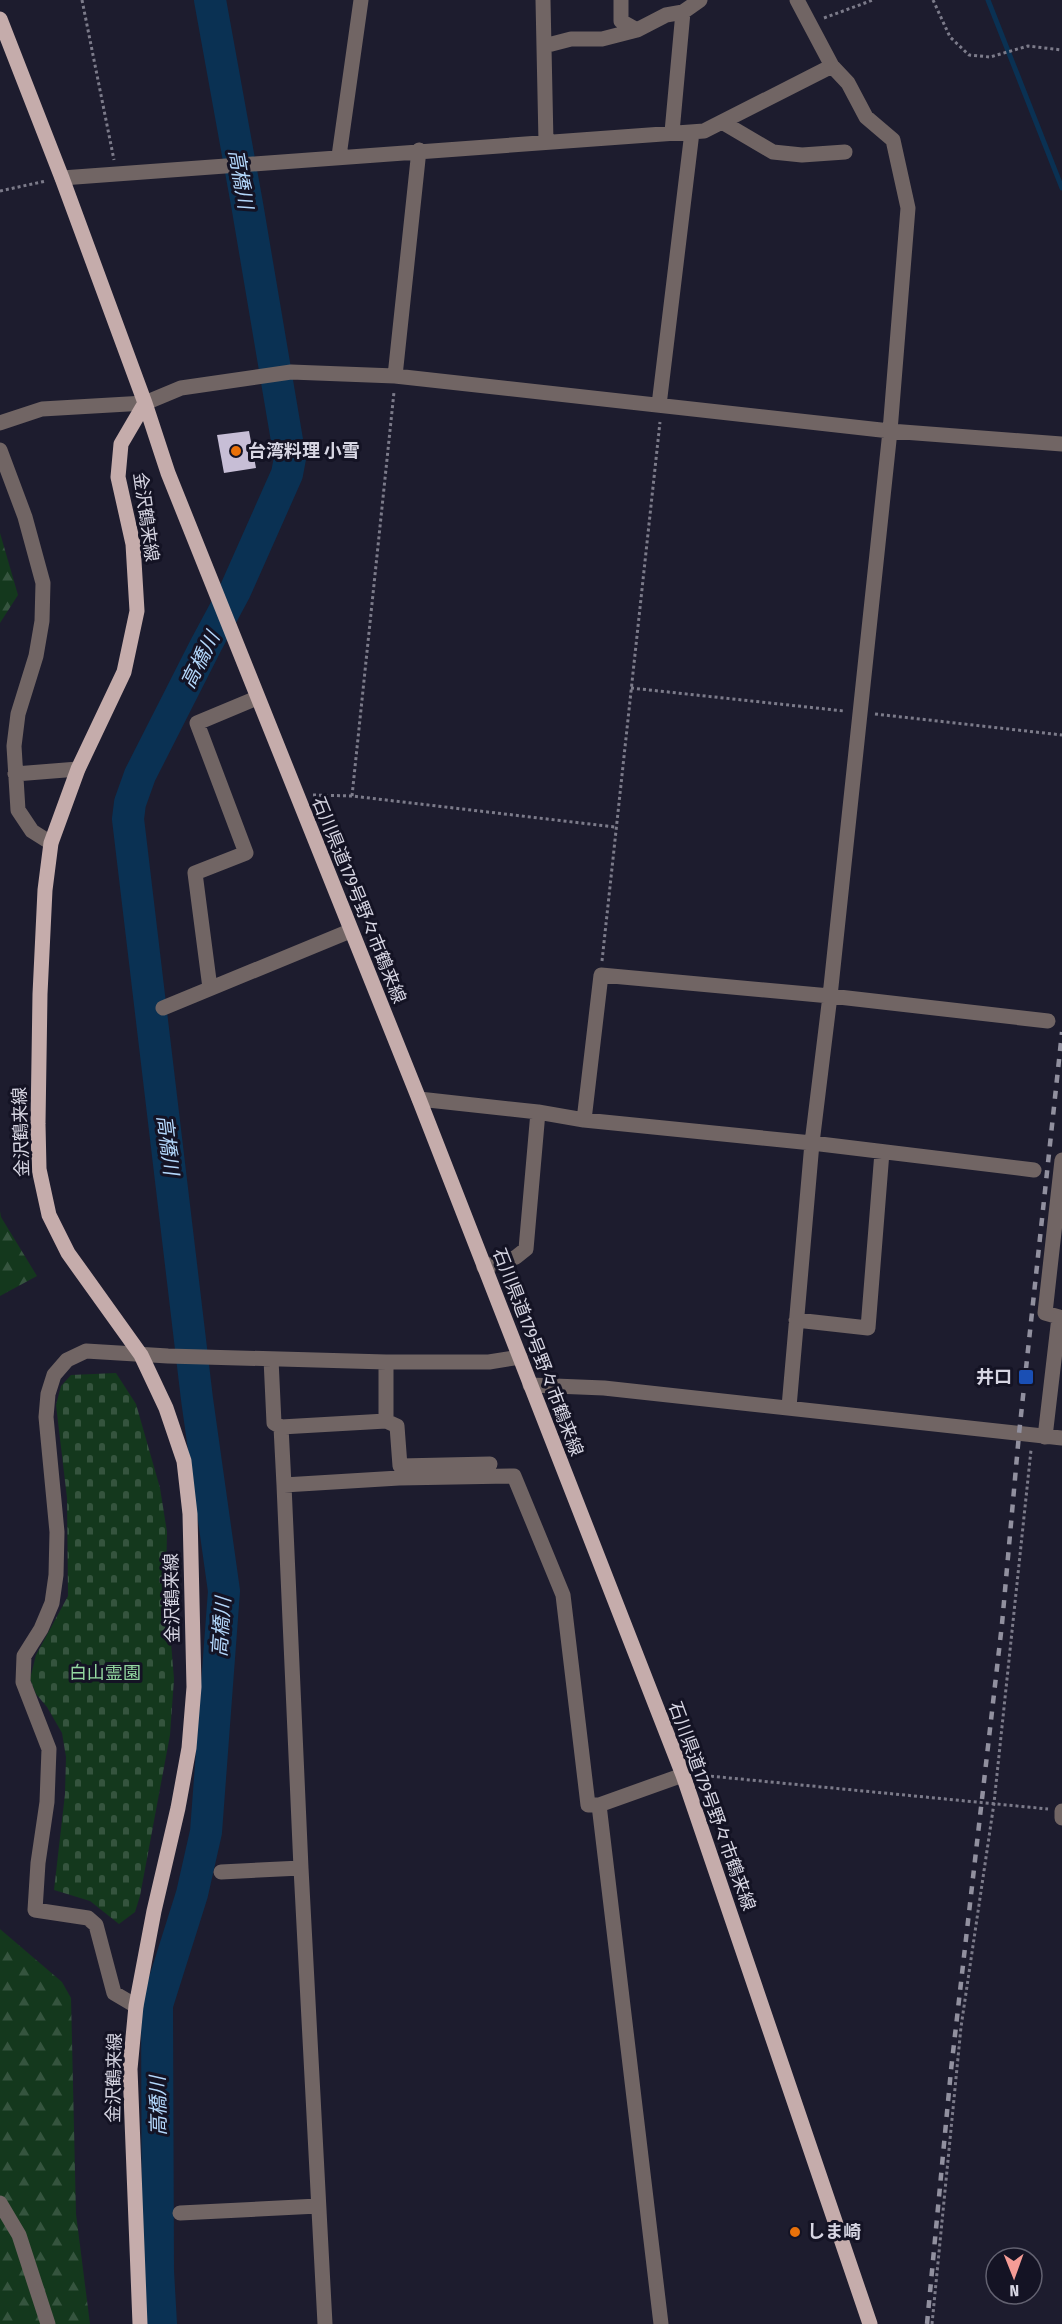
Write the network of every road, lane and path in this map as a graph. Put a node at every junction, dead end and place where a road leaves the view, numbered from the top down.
1 (82, 0) edge
2 (361, 0) edge
3 (543, 0) edge
4 (621, 0) edge
5 (700, 0) edge
6 (797, 0) edge
7 (873, 0) edge
8 (933, 0) edge
9 (683, 12) junction
10 (0, 19) edge
11 (810, 24) junction
12 (638, 30) junction
13 (544, 46) junction
14 (1062, 50) edge
15 (832, 66) junction
16 (722, 122) junction
17 (672, 132) junction
18 (692, 132) junction
19 (546, 142) junction
20 (419, 150) junction
21 (845, 152) dead end
22 (339, 156) junction
23 (116, 173) junction
24 (62, 178) junction
25 (0, 191) edge
26 (395, 376) junction
27 (145, 404) junction
28 (661, 405) junction
29 (0, 423) edge
30 (890, 431) junction
31 (1062, 444) edge
32 (0, 450) edge
33 (257, 698) junction
34 (78, 769) junction
35 (15, 774) junction
36 (296, 794) junction
37 (352, 796) junction
38 (615, 827) junction
39 (51, 843) junction
40 (350, 931) junction
41 (601, 975) junction
42 (210, 988) junction
43 (831, 996) junction
44 (163, 1008) dead end
45 (1048, 1021) dead end
46 (419, 1099) junction
47 (538, 1112) junction
48 (584, 1120) junction
49 (812, 1143) junction
50 (882, 1152) junction
51 (1062, 1160) edge
52 (1035, 1170) dead end
53 (484, 1268) junction
54 (1060, 1316) edge
55 (796, 1320) junction
56 (141, 1355) junction
57 (520, 1357) junction
58 (271, 1359) junction
59 (386, 1362) junction
60 (530, 1385) junction
61 (789, 1407) junction
62 (386, 1421) junction
63 (281, 1426) junction
64 (1039, 1436) junction
65 (1062, 1438) edge
66 (490, 1464) dead end
67 (284, 1485) junction
68 (683, 1775) junction
69 (994, 1803) junction
70 (599, 1805) junction
71 (1062, 1811) edge
72 (1062, 1818) edge
73 (301, 1868) junction
74 (221, 1872) dead end
75 (136, 2006) junction
76 (0, 2203) edge
77 (318, 2206) junction
78 (180, 2213) dead end
79 (48, 2324) edge
80 (140, 2324) edge
81 (324, 2324) edge
82 (661, 2324) edge
83 (870, 2324) edge
84 (933, 2324) edge

1 - 23 path
2 - 22 street
3 - 13 street
4 - 12 street
5 - 9 street
6 - 11 street
7 - 11 path
8 - 14 path
9 - 12 street
9 - 17 street
10 - 24 main road
11 - 15 street
12 - 13 street
13 - 19 street
15 - 16 street
15 - 30 street
16 - 18 street
16 - 21 street
17 - 18 street
17 - 19 street
18 - 28 street
19 - 20 street
20 - 22 street
20 - 26 street
22 - 23 street
23 - 24 street
24 - 25 path
24 - 27 main road
26 - 27 street
26 - 28 street
26 - 37 path
27 - 29 street
27 - 33 main road, 石川県道179号野々市鶴来線
27 - 34 main road, 金沢鶴来線
28 - 30 street
28 - 38 path
30 - 31 street
30 - 43 street
32 - 35 street
33 - 36 main road, 石川県道179号野々市鶴来線
33 - 42 street
34 - 35 street
34 - 39 main road, 金沢鶴来線
35 - 39 street
36 - 37 path
36 - 40 main road, 石川県道179号野々市鶴来線
37 - 38 path
38 - 41 path
39 - 56 main road, 金沢鶴来線
40 - 42 street
40 - 46 main road, 石川県道179号野々市鶴来線
41 - 43 street
41 - 48 street
42 - 44 street
43 - 45 street
43 - 49 street
46 - 47 street
46 - 53 main road, 石川県道179号野々市鶴来線
47 - 48 street
47 - 53 street
48 - 49 street
49 - 50 street
49 - 55 street
50 - 52 street
50 - 55 street
51 - 54 street
53 - 57 main road, 石川県道179号野々市鶴来線
54 - 64 street
55 - 61 street
56 - 58 street
56 - 75 main road, 金沢鶴来線
56 - 75 street
57 - 59 street
57 - 60 main road, 石川県道179号野々市鶴来線
58 - 59 street
58 - 63 street
59 - 62 street
60 - 61 street
60 - 68 main road, 石川県道179号野々市鶴来線
61 - 64 street
62 - 63 street
62 - 66 street
63 - 67 street
64 - 65 street
64 - 69 path
67 - 70 street
67 - 73 street
68 - 69 path
68 - 70 street
68 - 83 main road, 石川県道179号野々市鶴来線
69 - 71 path
69 - 84 path
70 - 82 street
71 - 72 street
73 - 74 street
73 - 77 street
75 - 80 main road, 金沢鶴来線
76 - 79 street
77 - 78 street
77 - 81 street

